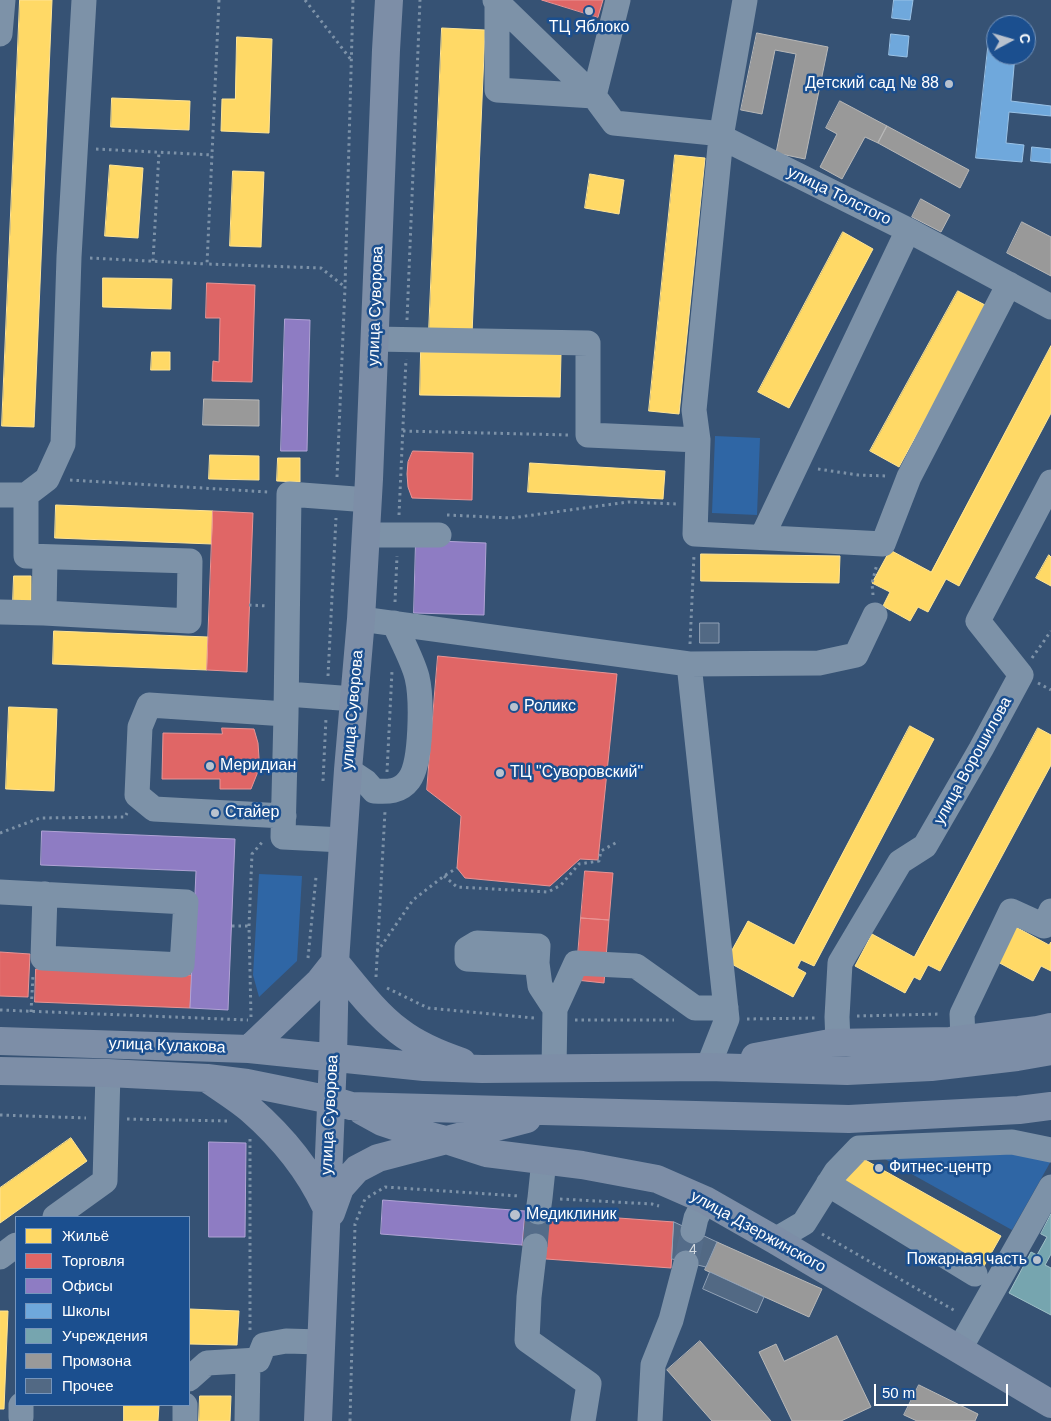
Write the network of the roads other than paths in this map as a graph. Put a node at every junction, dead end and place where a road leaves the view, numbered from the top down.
1 (3, 0) edge
2 (84, 0) edge
3 (389, 0) edge
4 (618, 0) edge
5 (746, 0) edge
6 (496, 2) edge
7 (0, 34) edge
8 (594, 96) junction
9 (721, 138) junction
10 (908, 230) junction
11 (1009, 284) junction
12 (1051, 307) edge
13 (374, 338) junction
14 (698, 440) junction
15 (1051, 482) edge
16 (0, 495) edge
17 (26, 495) junction
18 (368, 500) junction
19 (443, 525) road end
20 (366, 535) junction
21 (762, 537) junction
22 (45, 557) junction
23 (0, 612) edge
24 (44, 613) junction
25 (875, 615) road end
26 (361, 619) junction
27 (394, 623) junction
28 (689, 664) junction
29 (354, 699) junction
30 (286, 704) junction
31 (348, 770) junction
32 (284, 816) junction
33 (343, 840) junction
34 (0, 892) edge
35 (46, 894) junction
36 (1051, 911) edge
37 (335, 962) junction
38 (537, 963) dead end
39 (727, 1014) junction
40 (555, 1015) junction
41 (963, 1027) junction
42 (1051, 1027) edge
43 (838, 1030) junction
44 (0, 1041) edge
45 (249, 1049) junction
46 (1051, 1051) edge
47 (333, 1058) junction
48 (708, 1067) junction
49 (482, 1069) junction
50 (554, 1069) junction
51 (0, 1071) edge
52 (108, 1073) junction
53 (207, 1078) junction
54 (341, 1103) junction
55 (1051, 1106) edge
56 (560, 1111) junction
57 (446, 1140) junction
58 (1051, 1150) edge
59 (544, 1160) junction
60 (828, 1184) junction
61 (1051, 1187) edge
62 (705, 1200) junction
63 (538, 1212) tunnel mouth
64 (56, 1216) edge
65 (326, 1216) junction
66 (693, 1231) tunnel mouth
67 (775, 1240) junction
68 (15, 1246) edge
69 (535, 1246) tunnel mouth
70 (0, 1257) edge
71 (686, 1262) tunnel mouth
72 (975, 1274) dead end
73 (321, 1342) junction
74 (959, 1350) junction
75 (248, 1361) junction
76 (198, 1363) edge
77 (190, 1378) edge
78 (1051, 1404) edge
79 (185, 1406) edge
80 (185, 1421) edge
81 (247, 1421) edge
82 (318, 1421) edge
83 (583, 1421) edge
84 (650, 1421) edge

1 - 7 street
2 - 17 street
3 - 13 main road, улица Суворова
4 - 8 street
5 - 9 street
6 - 8 street
6 - 8 street
8 - 9 street, улица Толстого
9 - 10 street, улица Толстого
9 - 14 street
10 - 11 street, улица Толстого
10 - 21 street
11 - 12 street, улица Толстого
11 - 21 street
13 - 14 street
13 - 18 main road, улица Суворова
14 - 21 street
15 - 43 street, улица Ворошилова
16 - 17 street
17 - 22 street
18 - 20 main road, улица Суворова
18 - 30 street
19 - 20 street
20 - 26 main road, улица Суворова
22 - 24 street
22 - 24 street
23 - 24 street
25 - 28 street
26 - 27 street
26 - 29 main road, улица Суворова
27 - 28 street
27 - 31 street
28 - 39 street
29 - 30 street
29 - 31 main road, улица Суворова
30 - 32 street
30 - 32 street
31 - 33 main road, улица Суворова
32 - 33 street
33 - 37 main road, улица Суворова
34 - 35 street
35 - 35 street
36 - 41 street
37 - 45 main road
37 - 47 main road, улица Суворова
37 - 49 main road
38 - 40 street
39 - 40 street
39 - 48 street
40 - 50 street
41 - 42 main road
41 - 43 main road
43 - 48 main road
44 - 45 main road, улица Кулакова
45 - 47 main road, улица Кулакова
46 - 48 main road
47 - 49 main road, улица Кулакова
47 - 54 main road, улица Суворова
48 - 50 main road, улица Кулакова
49 - 50 main road, улица Кулакова
51 - 52 main road, улица Кулакова
52 - 53 main road, улица Кулакова
52 - 64 street
53 - 54 main road, улица Кулакова
53 - 65 main road
54 - 56 main road
54 - 57 main road, улица Дзержинского
54 - 65 main road, улица Суворова
55 - 56 main road
56 - 57 main road
57 - 59 main road, улица Дзержинского
57 - 65 main road
58 - 60 street
59 - 62 main road, улица Дзержинского
59 - 63 street
60 - 67 street
60 - 72 street
61 - 74 street
62 - 66 street
62 - 67 main road, улица Дзержинского
65 - 73 main road, улица Суворова
67 - 74 main road, улица Дзержинского
68 - 70 street
69 - 83 street
71 - 84 street
73 - 75 street
73 - 82 main road, улица Суворова
74 - 78 main road, улица Дзержинского
75 - 76 street
75 - 81 street
76 - 77 street
79 - 80 street

